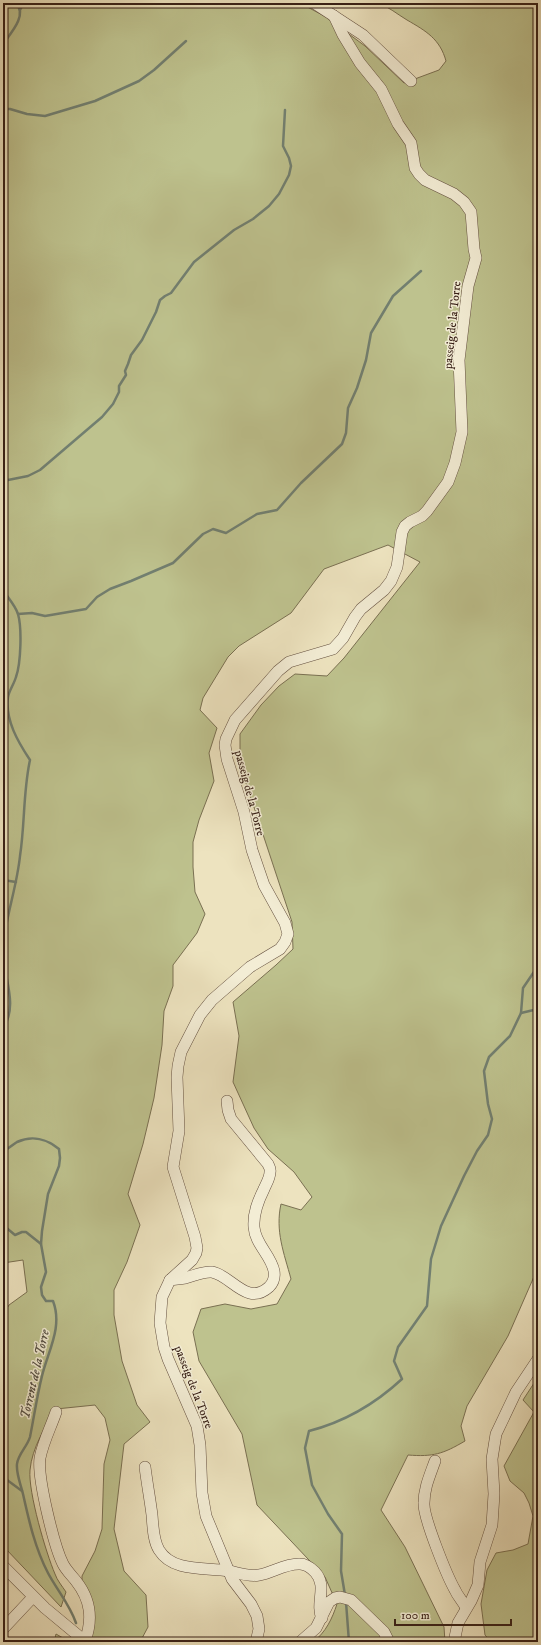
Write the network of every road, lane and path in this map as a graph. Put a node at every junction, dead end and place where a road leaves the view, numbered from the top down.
1 (314, 3) edge
2 (334, 16) junction
3 (412, 81) dead end
4 (227, 1101) dead end
5 (170, 1280) junction
6 (538, 1359) edge
7 (56, 1412) dead end
8 (435, 1461) dead end
9 (145, 1467) dead end
10 (3, 1566) edge
11 (228, 1571) junction
12 (33, 1597) junction
13 (466, 1608) junction
14 (322, 1618) junction
15 (3, 1629) edge
16 (85, 1641) edge
17 (256, 1642) edge
18 (300, 1642) edge
19 (389, 1642) edge
20 (454, 1642) edge

1 - 2 street
2 - 3 street
2 - 5 street, passeig de la Torre
4 - 5 street
5 - 11 street, passeig de la Torre
6 - 13 street
7 - 16 street
8 - 13 street
9 - 11 street
10 - 12 street
11 - 14 street
11 - 17 street, passeig de la Torre
12 - 15 street
12 - 16 street
13 - 20 street
14 - 18 street
14 - 19 street

